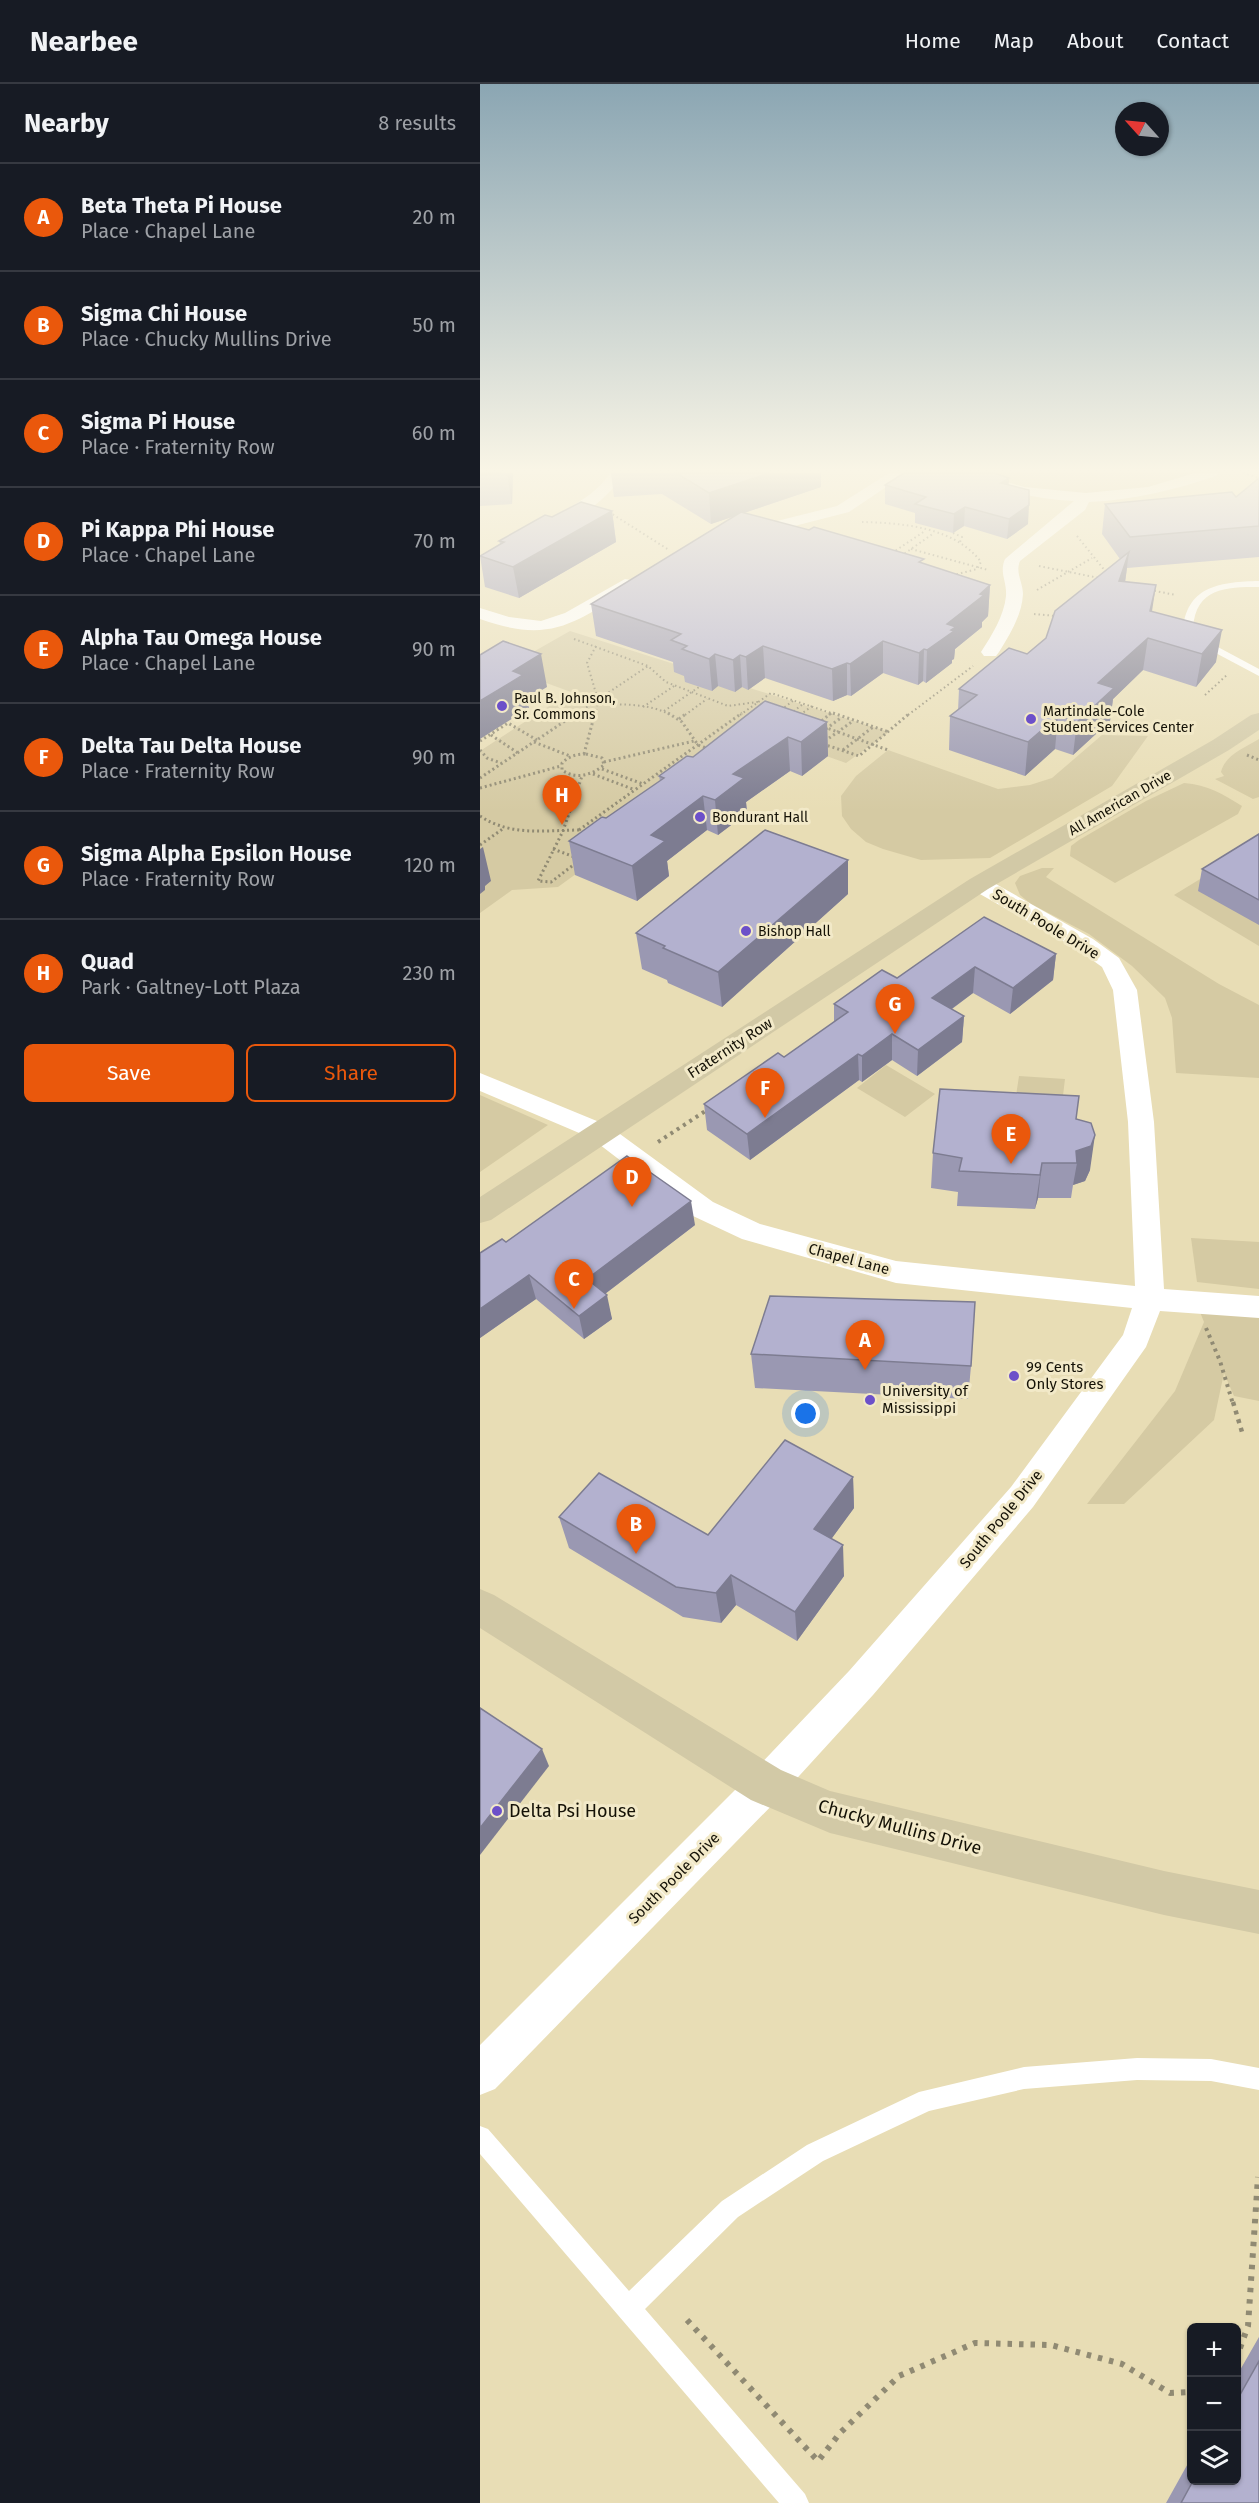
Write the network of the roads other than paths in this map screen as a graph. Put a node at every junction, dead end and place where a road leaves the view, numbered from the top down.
1 (622, 586) edge
2 (1014, 586) edge
3 (1235, 586) edge
4 (480, 613) edge
5 (506, 624) junction
6 (480, 634) edge
7 (990, 652) road end
8 (1259, 673) edge
9 (1259, 720) edge
10 (980, 884) junction
11 (480, 1081) edge
12 (600, 1132) junction
13 (480, 1212) edge
14 (1150, 1299) junction
15 (1259, 1307) edge
16 (480, 1607) edge
17 (766, 1785) junction
18 (1259, 1912) edge
19 (480, 2074) edge
20 (1259, 2079) edge
21 (480, 2137) edge
22 (628, 2309) junction
23 (796, 2503) edge

1 - 5 street
2 - 7 street
3 - 8 lane
4 - 5 street
5 - 6 street
9 - 10 street, All American Drive
10 - 12 street, Fraternity Row
10 - 14 street, South Poole Drive
11 - 12 street, Chapel Lane
12 - 13 street, Fraternity Row
12 - 14 street, Chapel Lane
14 - 15 street, Chapel Lane
14 - 17 street, South Poole Drive
16 - 17 street, Chucky Mullins Drive
17 - 18 street, Chucky Mullins Drive
17 - 19 street, South Poole Drive
20 - 22 lane
21 - 22 lane
22 - 23 lane

